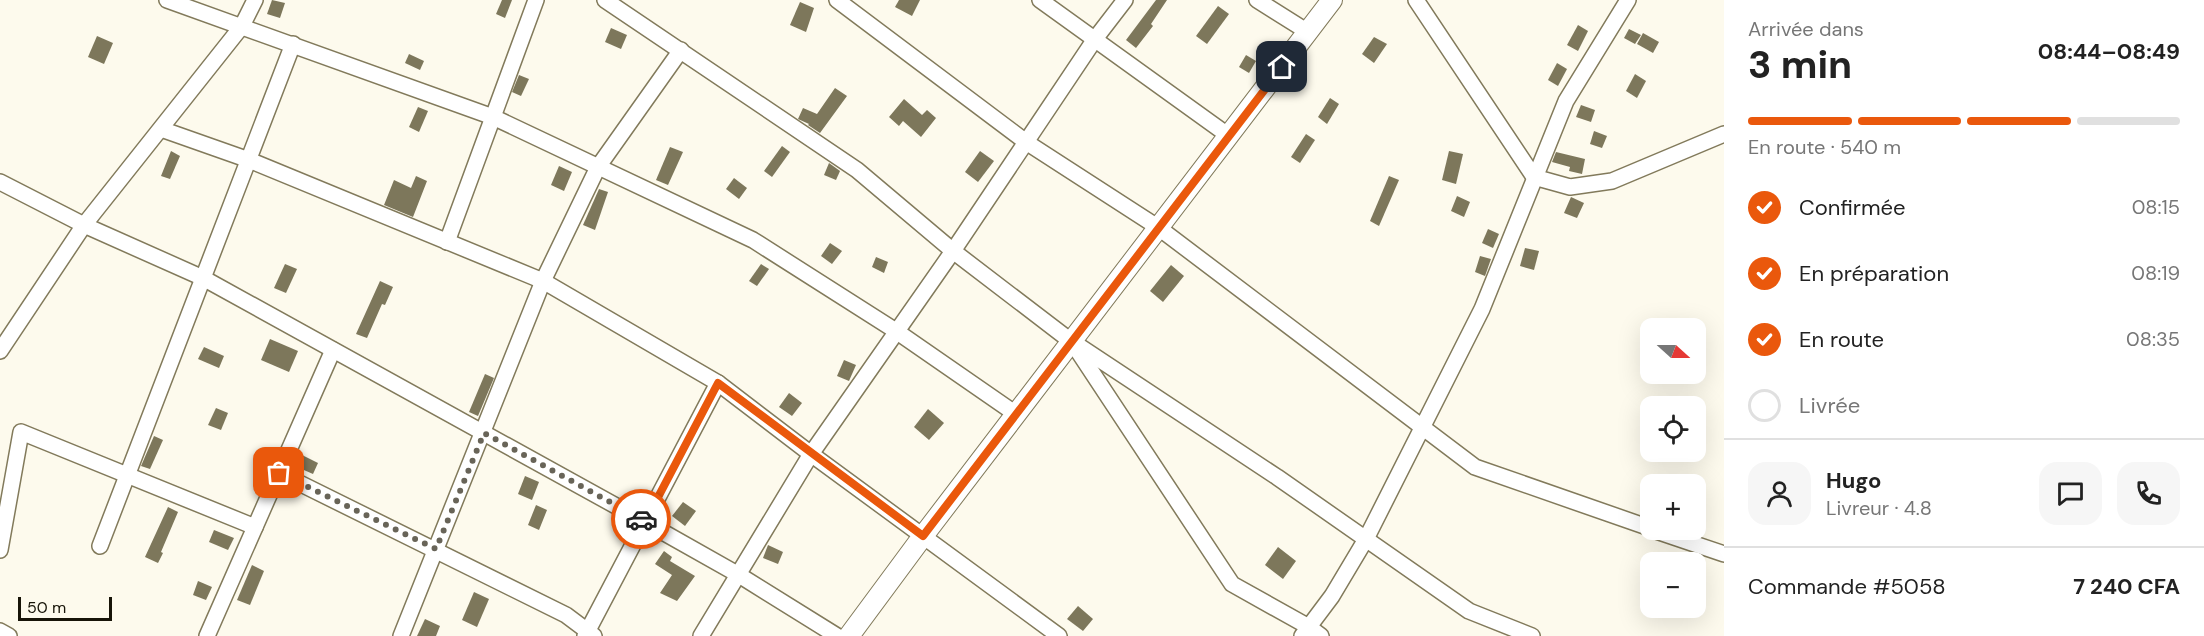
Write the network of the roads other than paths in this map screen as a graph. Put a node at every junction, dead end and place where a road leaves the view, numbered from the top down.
1 (166, 0) edge
2 (255, 0) edge
3 (536, 0) edge
4 (605, 0) edge
5 (837, 0) edge
6 (1040, 0) edge
7 (1125, 0) edge
8 (1257, 0) edge
9 (1332, 0) edge
10 (1416, 0) edge
11 (1628, 0) edge
12 (242, 26) junction
13 (1308, 32) junction
14 (1095, 39) junction
15 (293, 44) junction
16 (681, 50) junction
17 (493, 117) junction
18 (161, 129) junction
19 (1724, 134) edge
20 (1229, 136) junction
21 (1026, 142) junction
22 (249, 160) junction
23 (598, 167) junction
24 (1534, 177) junction
25 (0, 182) edge
26 (84, 225) junction
27 (1158, 228) junction
28 (447, 242) junction
29 (953, 251) junction
30 (203, 278) junction
31 (543, 281) junction
32 (896, 331) junction
33 (1072, 342) junction
34 (333, 350) junction
35 (0, 351) edge
36 (718, 383) junction
37 (1016, 414) junction
38 (1421, 426) junction
39 (484, 433) junction
40 (811, 454) junction
41 (279, 473) junction
42 (128, 475) junction
43 (645, 522) junction
44 (1640, 525) edge
45 (255, 526) junction
46 (923, 536) junction
47 (1366, 539) junction
48 (1684, 540) edge
49 (100, 546) dead end
50 (436, 549) junction
51 (0, 550) edge
52 (1724, 554) edge
53 (739, 575) junction
54 (0, 631) edge
55 (1310, 633) edge
56 (589, 634) edge
57 (9, 636) edge
58 (207, 636) edge
59 (402, 636) edge
60 (701, 636) edge
61 (837, 636) edge
62 (849, 636) edge
63 (1059, 636) edge
64 (1532, 636) edge

1 - 12 street
2 - 12 street
3 - 17 street
4 - 16 street
5 - 21 street
6 - 14 street
7 - 14 street
8 - 13 street
9 - 13 main road
10 - 24 street
11 - 24 street
12 - 15 street
12 - 18 street
13 - 20 main road
14 - 20 street
14 - 21 street
15 - 17 street
15 - 22 street
16 - 23 street
16 - 29 street
17 - 23 street
17 - 28 street
18 - 22 street
18 - 26 street
19 - 24 street
20 - 27 main road
21 - 27 street
21 - 29 street
22 - 28 street
22 - 30 street
23 - 31 street
23 - 32 street
24 - 38 street
25 - 26 street
26 - 30 street
26 - 35 street
27 - 33 main road
27 - 38 street
28 - 31 street
29 - 32 street
29 - 33 street
30 - 34 street
30 - 42 street
31 - 36 street
31 - 39 street
32 - 37 street
32 - 40 street
33 - 37 main road
33 - 47 street
33 - 55 street
34 - 39 street
34 - 41 street
36 - 40 street
36 - 43 street
37 - 46 main road
38 - 44 street
38 - 47 street
39 - 43 street
39 - 50 street
40 - 46 street
40 - 53 street
41 - 45 street
41 - 50 street
42 - 45 street
42 - 49 street
42 - 51 street
43 - 53 street
43 - 56 street
45 - 58 street
46 - 62 main road
46 - 63 street
47 - 55 street
47 - 64 street
48 - 52 street
50 - 56 street
50 - 59 street
53 - 60 street
53 - 61 street
54 - 57 street

